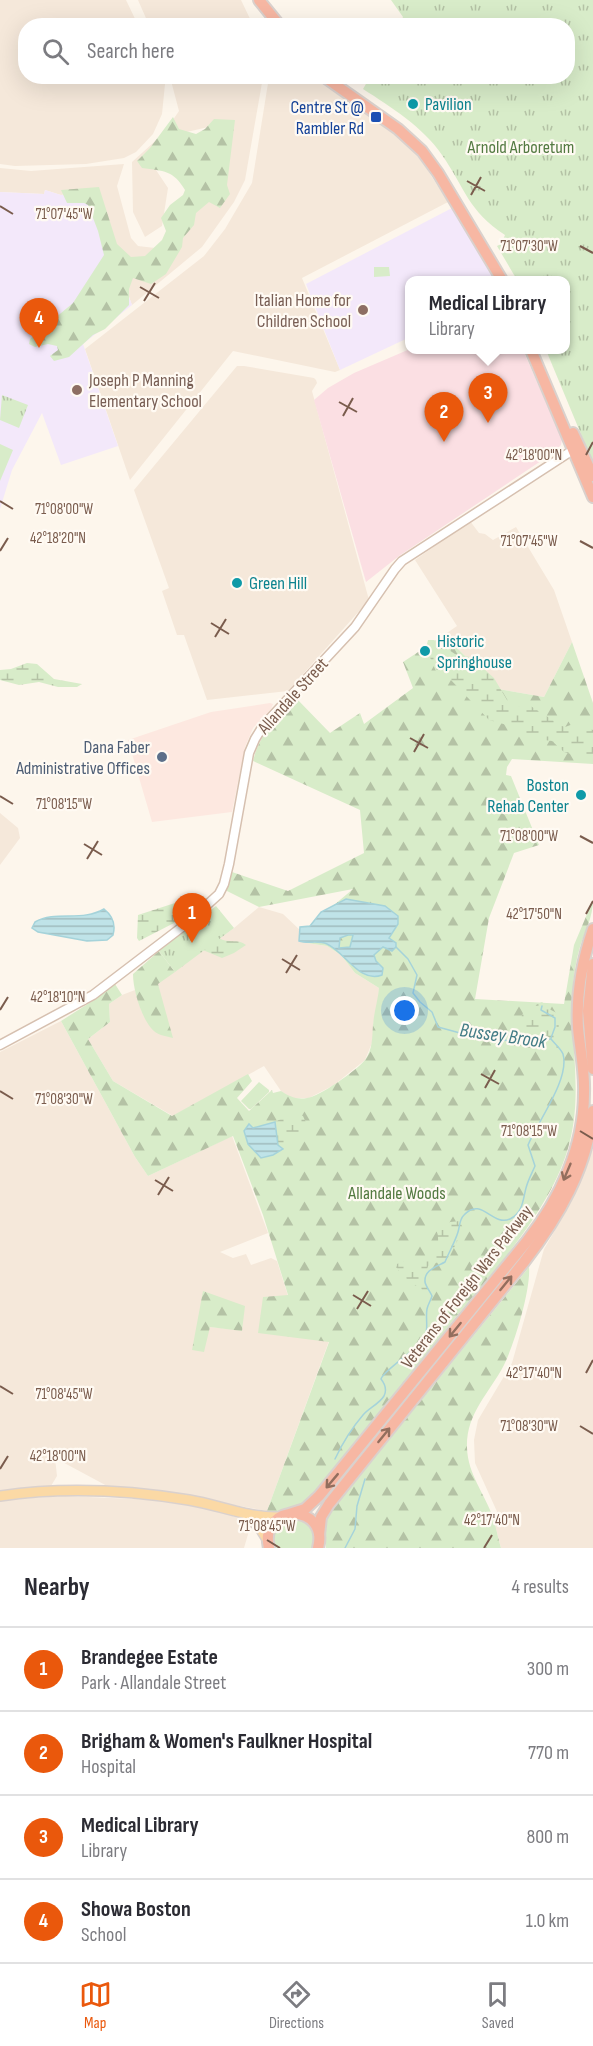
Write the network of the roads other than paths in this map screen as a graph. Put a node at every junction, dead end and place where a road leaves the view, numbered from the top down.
1 (250, 0) edge
2 (259, 0) edge
3 (265, 18) edge
4 (274, 18) edge
5 (334, 84) edge
6 (346, 84) edge
7 (500, 276) edge
8 (507, 276) edge
9 (533, 354) edge
10 (540, 354) edge
11 (576, 448) junction
12 (593, 476) edge
13 (593, 497) edge
14 (593, 929) edge
15 (593, 964) edge
16 (584, 1036) junction
17 (0, 1045) edge
18 (593, 1069) edge
19 (593, 1111) edge
20 (0, 1496) edge
21 (243, 1513) junction
22 (284, 1516) junction
23 (268, 1545) edge
24 (318, 1545) edge

1 - 3 highway
2 - 4 highway
5 - 7 highway
6 - 8 highway
9 - 11 highway
10 - 11 highway
11 - 12 highway
11 - 13 highway
11 - 17 street, Allandale Street
14 - 16 highway, Veterans of Foreign Wars Parkway
15 - 16 highway, Veterans of Foreign Wars Parkway
16 - 18 highway, Veterans of Foreign Wars Parkway
16 -> 22 highway, Veterans of Foreign Wars Parkway
24 -> 19 highway, Veterans of Foreign Wars Parkway
20 - 21 main road
21 - 22 main road
21 - 23 main road
22 - 23 highway
22 - 24 highway

